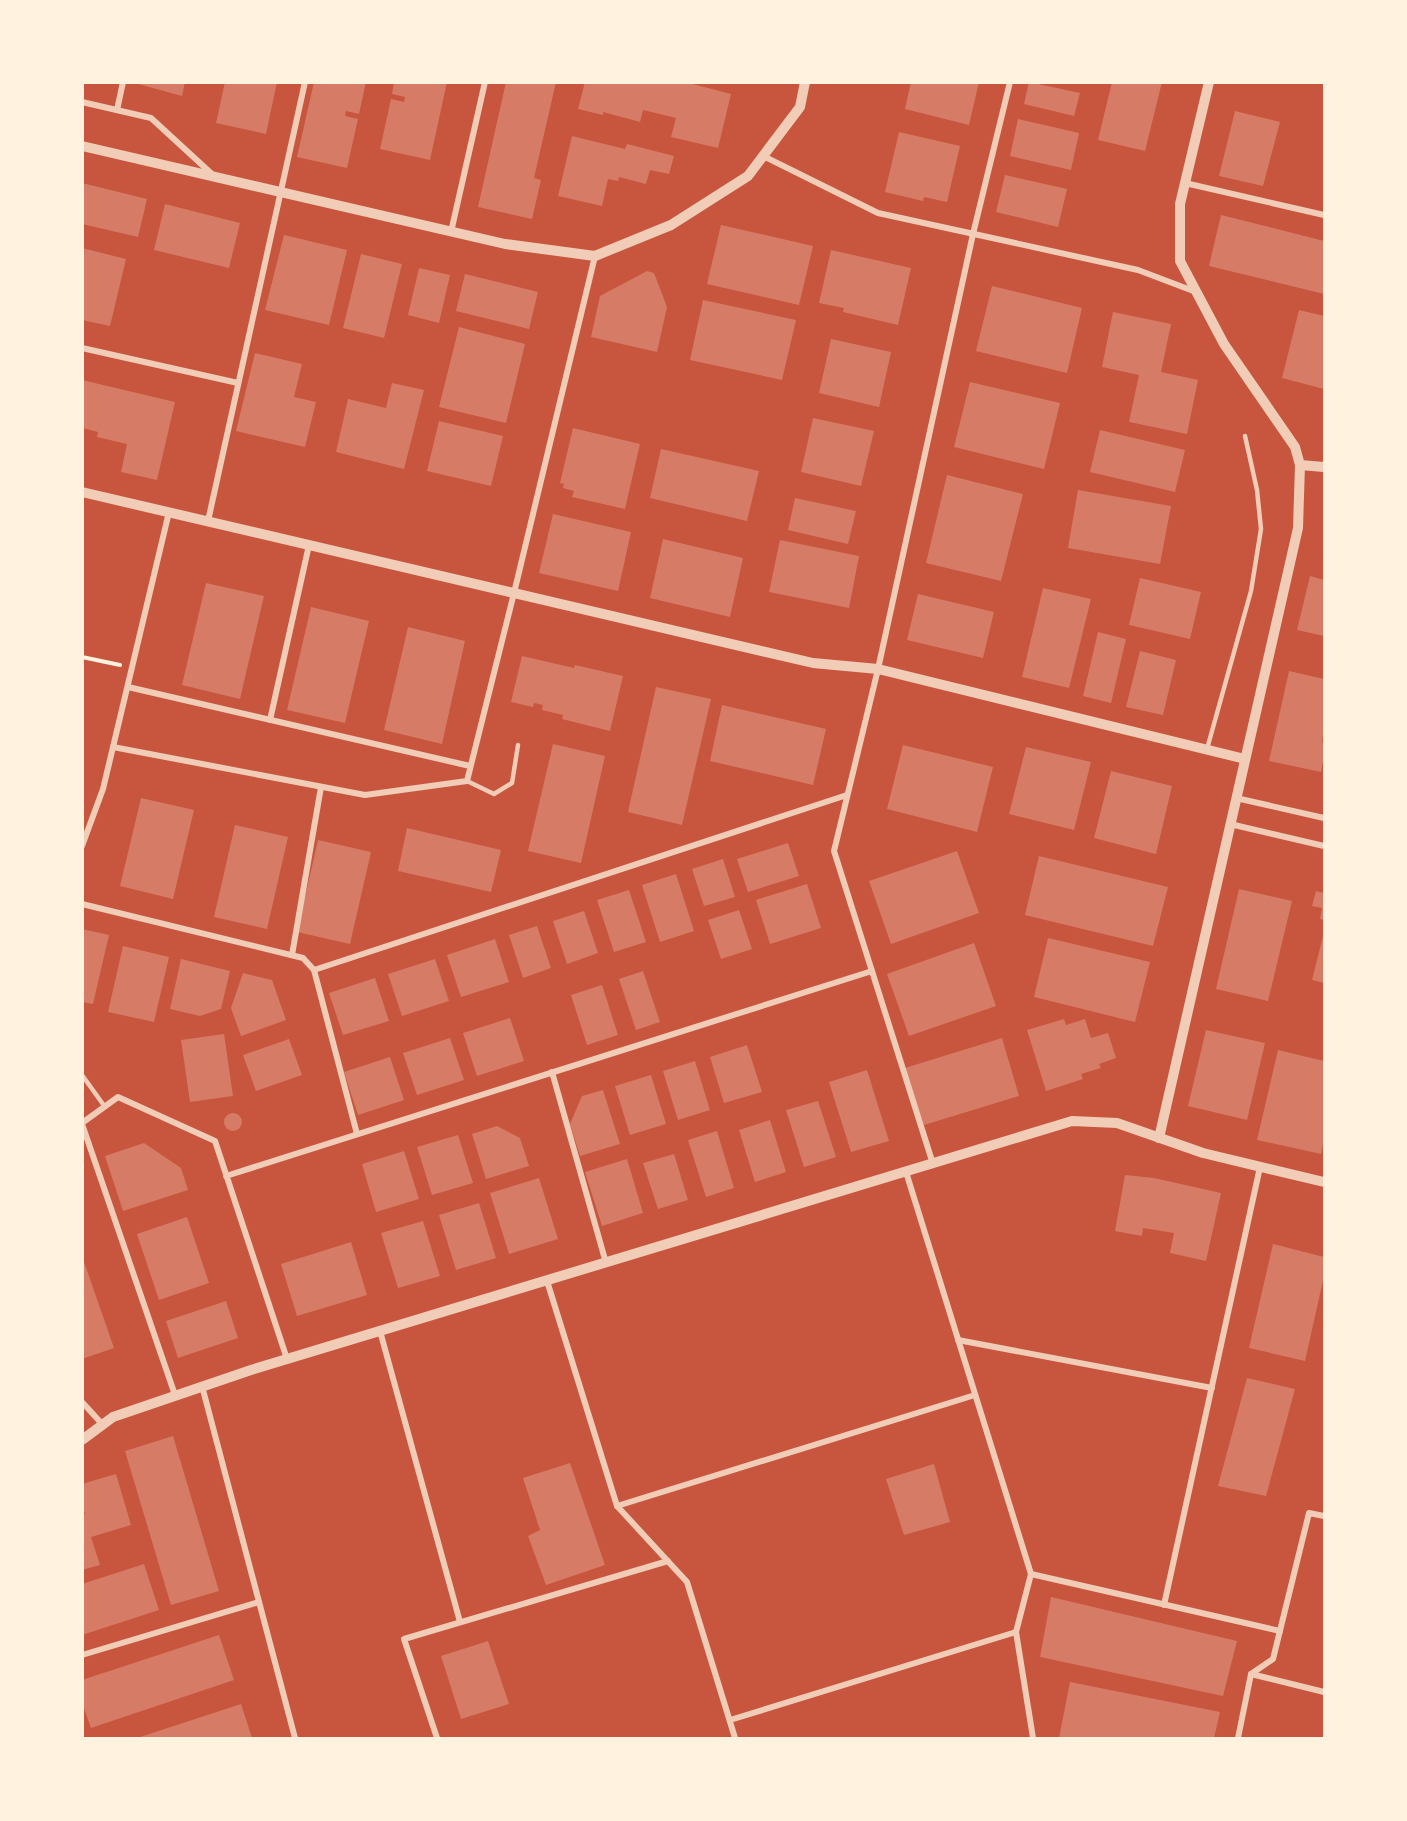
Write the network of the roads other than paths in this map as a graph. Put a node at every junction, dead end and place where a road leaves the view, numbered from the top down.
1 (123, 82) edge
2 (305, 82) edge
3 (485, 82) edge
4 (805, 82) edge
5 (1010, 82) edge
6 (1209, 82) edge
7 (82, 102) edge
8 (117, 110) junction
9 (82, 146) edge
10 (763, 156) junction
11 (216, 177) junction
12 (1185, 183) junction
13 (280, 192) junction
14 (1324, 215) edge
15 (451, 232) junction
16 (973, 234) junction
17 (595, 256) junction
18 (1197, 293) junction
19 (82, 348) edge
20 (238, 383) junction
21 (1245, 436) dead end
22 (1300, 465) junction
23 (1324, 467) edge
24 (82, 492) edge
25 (169, 512) junction
26 (208, 521) junction
27 (309, 545) junction
28 (514, 593) junction
29 (878, 669) junction
30 (128, 687) junction
31 (270, 720) junction
32 (518, 745) dead end
33 (113, 747) junction
34 (1208, 750) junction
35 (1245, 759) junction
36 (470, 766) junction
37 (466, 781) junction
38 (321, 787) junction
39 (847, 795) junction
40 (1236, 798) junction
41 (1324, 818) edge
42 (1230, 824) junction
43 (83, 841) edge
44 (1324, 846) edge
45 (82, 904) edge
46 (292, 956) junction
47 (314, 970) junction
48 (872, 971) junction
49 (552, 1072) junction
50 (82, 1075) edge
51 (105, 1107) junction
52 (82, 1123) edge
53 (357, 1134) junction
54 (1159, 1138) junction
55 (933, 1164) junction
56 (1260, 1167) junction
57 (906, 1172) junction
58 (226, 1176) junction
59 (1324, 1182) edge
60 (606, 1263) junction
61 (547, 1281) junction
62 (380, 1331) junction
63 (958, 1340) junction
64 (287, 1359) junction
65 (202, 1386) junction
66 (1212, 1388) junction
67 (175, 1395) junction
68 (975, 1395) junction
69 (82, 1402) edge
70 (103, 1425) junction
71 (82, 1440) edge
72 (616, 1506) junction
73 (1324, 1516) edge
74 (668, 1561) junction
75 (1031, 1574) junction
76 (259, 1602) junction
77 (1164, 1605) junction
78 (460, 1623) junction
79 (1280, 1631) junction
80 (1016, 1632) junction
81 (82, 1655) edge
82 (1251, 1674) junction
83 (1324, 1692) edge
84 (730, 1720) junction
85 (295, 1738) edge
86 (437, 1738) edge
87 (735, 1738) edge
88 (1033, 1738) edge
89 (1238, 1738) edge

1 - 8 street
2 - 13 street
3 - 15 street
4 - 10 street
5 - 16 street
6 - 12 street
7 - 8 street
8 - 11 street
9 - 11 street
10 - 16 street
10 - 17 street
11 - 13 street
12 - 14 street
12 - 18 street
13 - 15 street
13 - 20 street
15 - 17 street
16 - 18 street
16 - 29 street
17 - 28 street
18 - 22 street
19 - 20 street
20 - 26 street
21 - 34 lane
22 - 23 street
22 - 35 street
24 - 25 street
25 - 26 street
25 - 30 street
26 - 27 street
27 - 28 street
27 - 31 street
28 - 29 street
28 - 36 street
29 - 34 street
29 - 39 street
30 - 31 street
30 - 33 street
31 - 36 street
32 - 37 lane
33 - 38 street
33 - 43 street
34 - 35 street
35 - 40 street
36 - 37 street
37 - 38 street
38 - 46 street
39 - 47 street
39 - 48 street
40 - 41 street
40 - 42 street
42 - 44 street
42 - 54 street
45 - 46 street
46 - 47 street
47 - 53 street
48 - 49 street
48 - 55 street
49 - 53 street
49 - 60 street
50 - 51 lane
51 - 52 street
51 - 58 street
52 - 67 street
53 - 58 street
54 - 55 street
54 - 56 street
55 - 57 street
56 - 59 street
56 - 66 street
57 - 60 street
57 - 63 street
58 - 64 street
60 - 61 street
61 - 62 street
61 - 72 street
62 - 64 street
62 - 78 street
63 - 66 street
63 - 68 street
64 - 65 street
65 - 67 street
65 - 76 street
66 - 77 street
67 - 70 street
68 - 72 street
68 - 75 street
69 - 70 street
70 - 71 street
72 - 74 street
73 - 79 street
74 - 78 street
74 - 84 street
75 - 77 street
75 - 80 street
76 - 81 street
76 - 85 street
77 - 79 street
78 - 86 street
79 - 82 street
80 - 84 street
80 - 88 street
82 - 83 street
82 - 89 street
84 - 87 street

